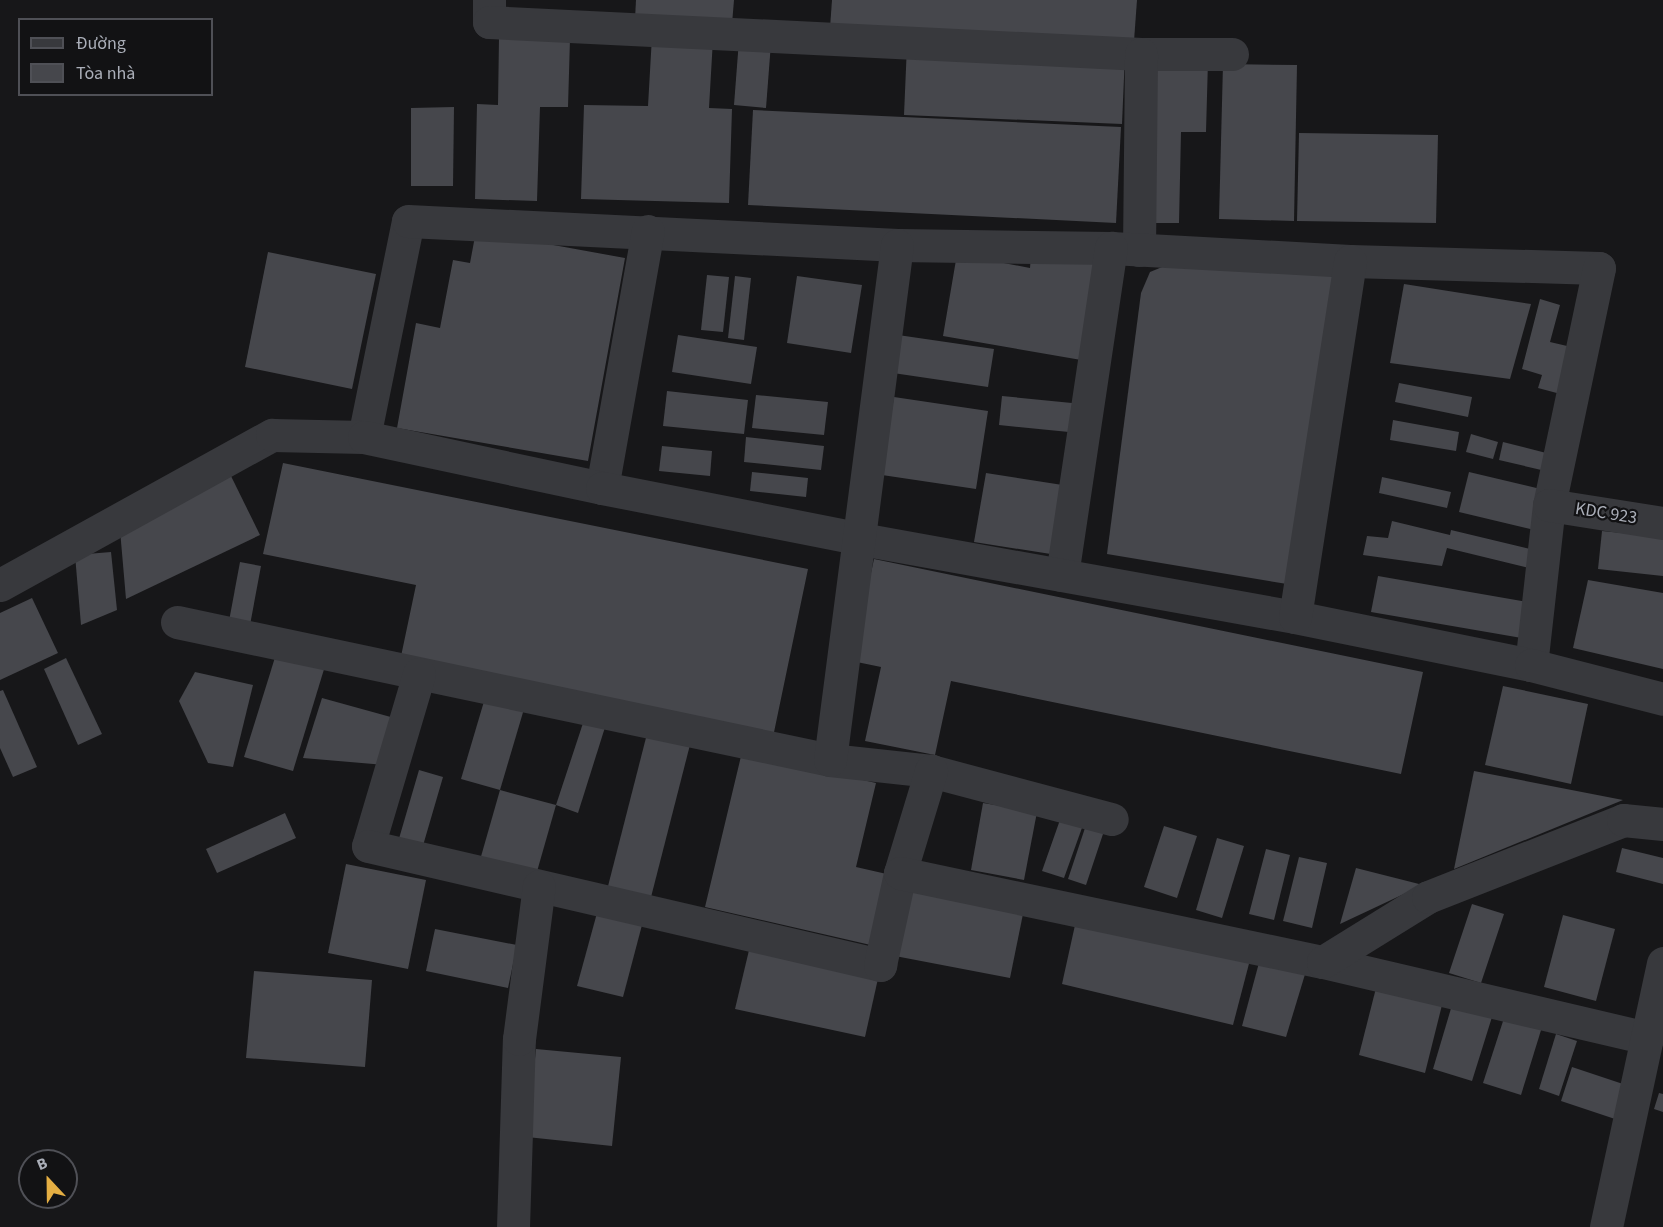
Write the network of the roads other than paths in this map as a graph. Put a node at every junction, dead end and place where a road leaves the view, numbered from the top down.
1 (489, 0) edge
2 (1141, 54) junction
3 (1232, 54) dead end
4 (648, 231) junction
5 (897, 245) junction
6 (1125, 249) junction
7 (1350, 261) junction
8 (364, 437) junction
9 (602, 488) junction
10 (1550, 505) junction
11 (1663, 524) edge
12 (861, 539) junction
13 (1062, 575) junction
14 (0, 585) edge
15 (1295, 617) junction
16 (177, 622) dead end
17 (1531, 665) junction
18 (419, 674) junction
19 (1663, 699) edge
20 (830, 760) junction
21 (931, 771) junction
22 (1112, 819) dead end
23 (1663, 824) edge
24 (900, 873) junction
25 (539, 886) junction
26 (1323, 962) junction
27 (1663, 963) edge
28 (1647, 1038) junction
29 (513, 1227) edge
30 (1606, 1227) edge

1 - 2 street
2 - 3 street
2 - 6 street
4 - 5 street
4 - 8 street
4 - 9 street
5 - 6 street
5 - 12 street
6 - 7 street
6 - 13 street
7 - 10 street
7 - 15 street
8 - 9 street
8 - 14 street
9 - 12 street
10 - 11 street, KDC 923
10 - 17 street
12 - 13 street
12 - 20 street
13 - 15 street
15 - 17 street
16 - 18 street
17 - 19 street
18 - 20 street
18 - 25 street
20 - 21 street
21 - 22 street
21 - 24 street
23 - 26 street
24 - 25 street
24 - 26 street
25 - 29 street
26 - 28 street
27 - 28 street
28 - 30 street

